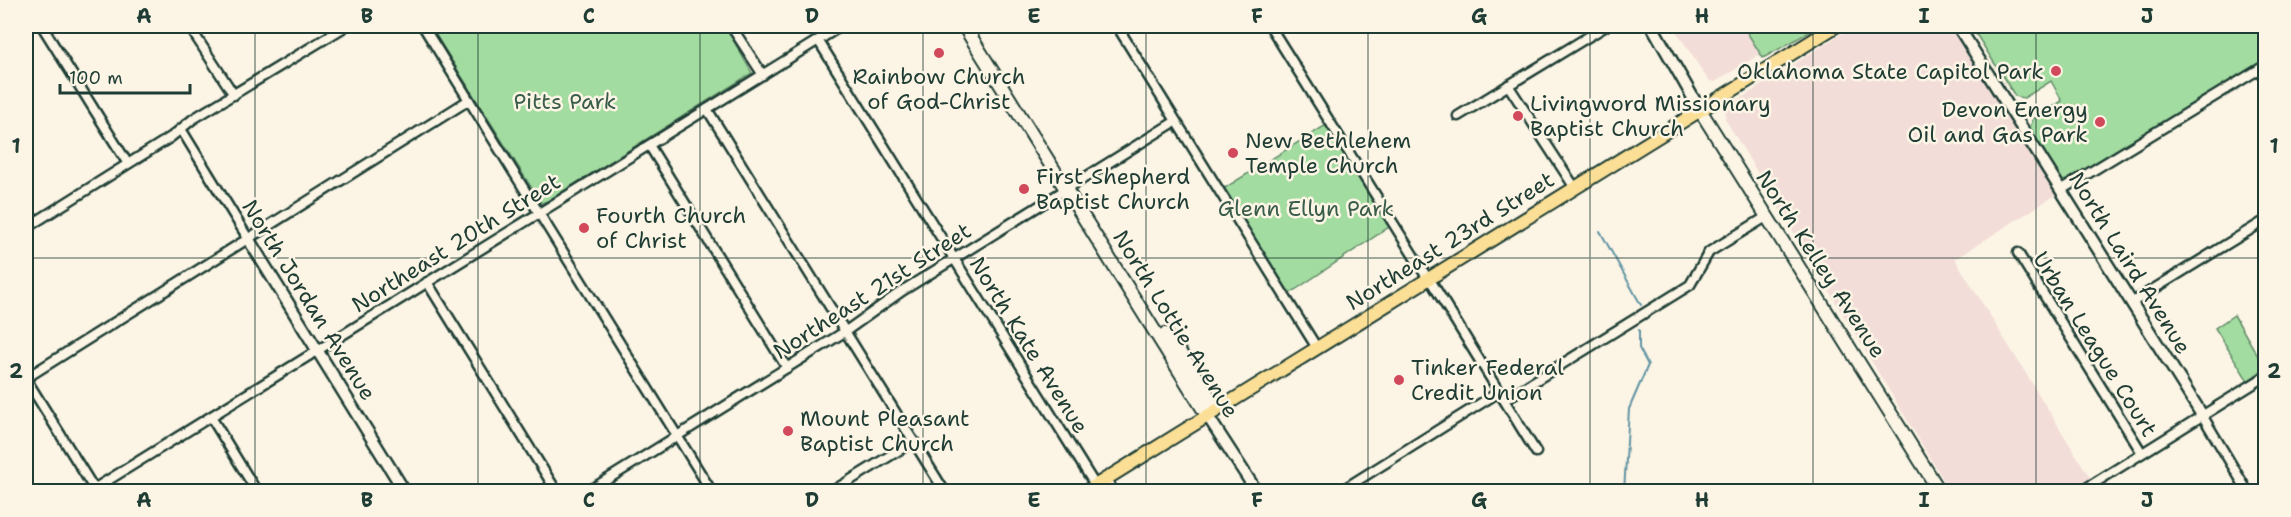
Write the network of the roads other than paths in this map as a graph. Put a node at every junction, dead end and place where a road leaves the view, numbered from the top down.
1 (42, 26) edge
2 (189, 26) edge
3 (346, 26) edge
4 (423, 26) edge
5 (731, 26) edge
6 (841, 26) edge
7 (964, 26) edge
8 (973, 26) edge
9 (1117, 26) edge
10 (1269, 26) edge
11 (1606, 26) edge
12 (1652, 26) edge
13 (1836, 26) edge
14 (1958, 26) edge
15 (818, 40) junction
16 (2265, 64) edge
17 (763, 75) junction
18 (1508, 85) junction
19 (234, 95) junction
20 (469, 100) junction
21 (707, 109) junction
22 (1700, 110) junction
23 (1458, 116) dead end
24 (1176, 121) junction
25 (181, 129) junction
26 (649, 145) junction
27 (128, 165) junction
28 (1069, 187) junction
29 (1575, 188) junction
30 (2061, 190) junction
31 (540, 212) junction
32 (1766, 217) junction
33 (2265, 220) edge
34 (26, 228) edge
35 (249, 240) junction
36 (2018, 253) dead end
37 (954, 258) junction
38 (1428, 279) junction
39 (427, 282) junction
40 (2131, 303) junction
41 (846, 331) junction
42 (1317, 348) junction
43 (318, 351) junction
44 (787, 368) junction
45 (2265, 376) edge
46 (26, 378) edge
47 (1502, 396) junction
48 (1212, 412) junction
49 (2202, 416) junction
50 (211, 417) junction
51 (677, 435) junction
52 (914, 441) junction
53 (1536, 452) dead end
54 (2142, 453) junction
55 (1095, 485) edge
56 (93, 490) edge
57 (257, 492) edge
58 (405, 492) edge
59 (557, 492) edge
60 (587, 492) edge
61 (712, 492) edge
62 (831, 492) edge
63 (945, 492) edge
64 (1114, 492) edge
65 (1257, 492) edge
66 (1339, 492) edge
67 (1940, 492) edge
68 (2080, 492) edge
69 (2248, 492) edge

1 - 27 street
2 - 19 street
3 - 19 street
4 - 20 street
5 - 17 street
6 - 15 street, Northeast 20th Street
7 - 28 main road, North Lottie Avenue
8 - 28 main road, North Lottie Avenue
9 - 24 street
10 - 38 street
11 - 18 street
12 - 22 street, North Kelley Avenue
13 - 22 main road, Northeast 23rd Street
14 - 30 street, North Laird Avenue
15 - 17 street, Northeast 20th Street
15 - 37 street, North Kate Avenue
16 - 30 street
17 - 21 street, Northeast 20th Street
18 - 23 street
18 - 29 street
19 - 25 street
20 - 31 street
20 - 35 street
21 - 26 street, Northeast 20th Street
21 - 41 street
22 - 29 main road, Northeast 23rd Street
22 - 32 main road, North Kelley Avenue
24 - 28 street, Northeast 21st Street
24 - 42 street
25 - 27 street
25 - 35 street, North Jordan Avenue
26 - 31 street, Northeast 20th Street
26 - 44 street
27 - 34 street
28 - 37 street, Northeast 21st Street
28 - 48 main road, North Lottie Avenue
29 - 38 main road, Northeast 23rd Street
30 - 40 street, North Laird Avenue
31 - 39 street, Northeast 20th Street
31 - 51 street
32 - 47 street
32 - 67 main road, North Kelley Avenue
33 - 40 street
35 - 43 street, North Jordan Avenue
35 - 46 street
36 - 54 street, Urban League Court
37 - 41 street, Northeast 21st Street
37 - 55 street, North Kate Avenue
38 - 42 main road, Northeast 23rd Street
38 - 47 street
39 - 43 street, Northeast 20th Street
39 - 59 street
40 - 49 street, North Laird Avenue
41 - 44 street, Northeast 21st Street
41 - 52 street
42 - 48 main road, Northeast 23rd Street
43 - 50 street, Northeast 20th Street
43 - 58 street, North Jordan Avenue
44 - 51 street, Northeast 21st Street
45 - 49 street
46 - 56 street
47 - 53 street
47 - 66 street
48 - 55 main road, Northeast 23rd Street
48 - 65 street, North Lottie Avenue
49 - 54 street
49 - 69 street, North Laird Avenue
50 - 56 street, Northeast 20th Street
50 - 57 street
51 - 60 street, Northeast 21st Street
51 - 61 street
52 - 62 street
52 - 63 street
54 - 68 street
55 - 64 street, North Kate Avenue

